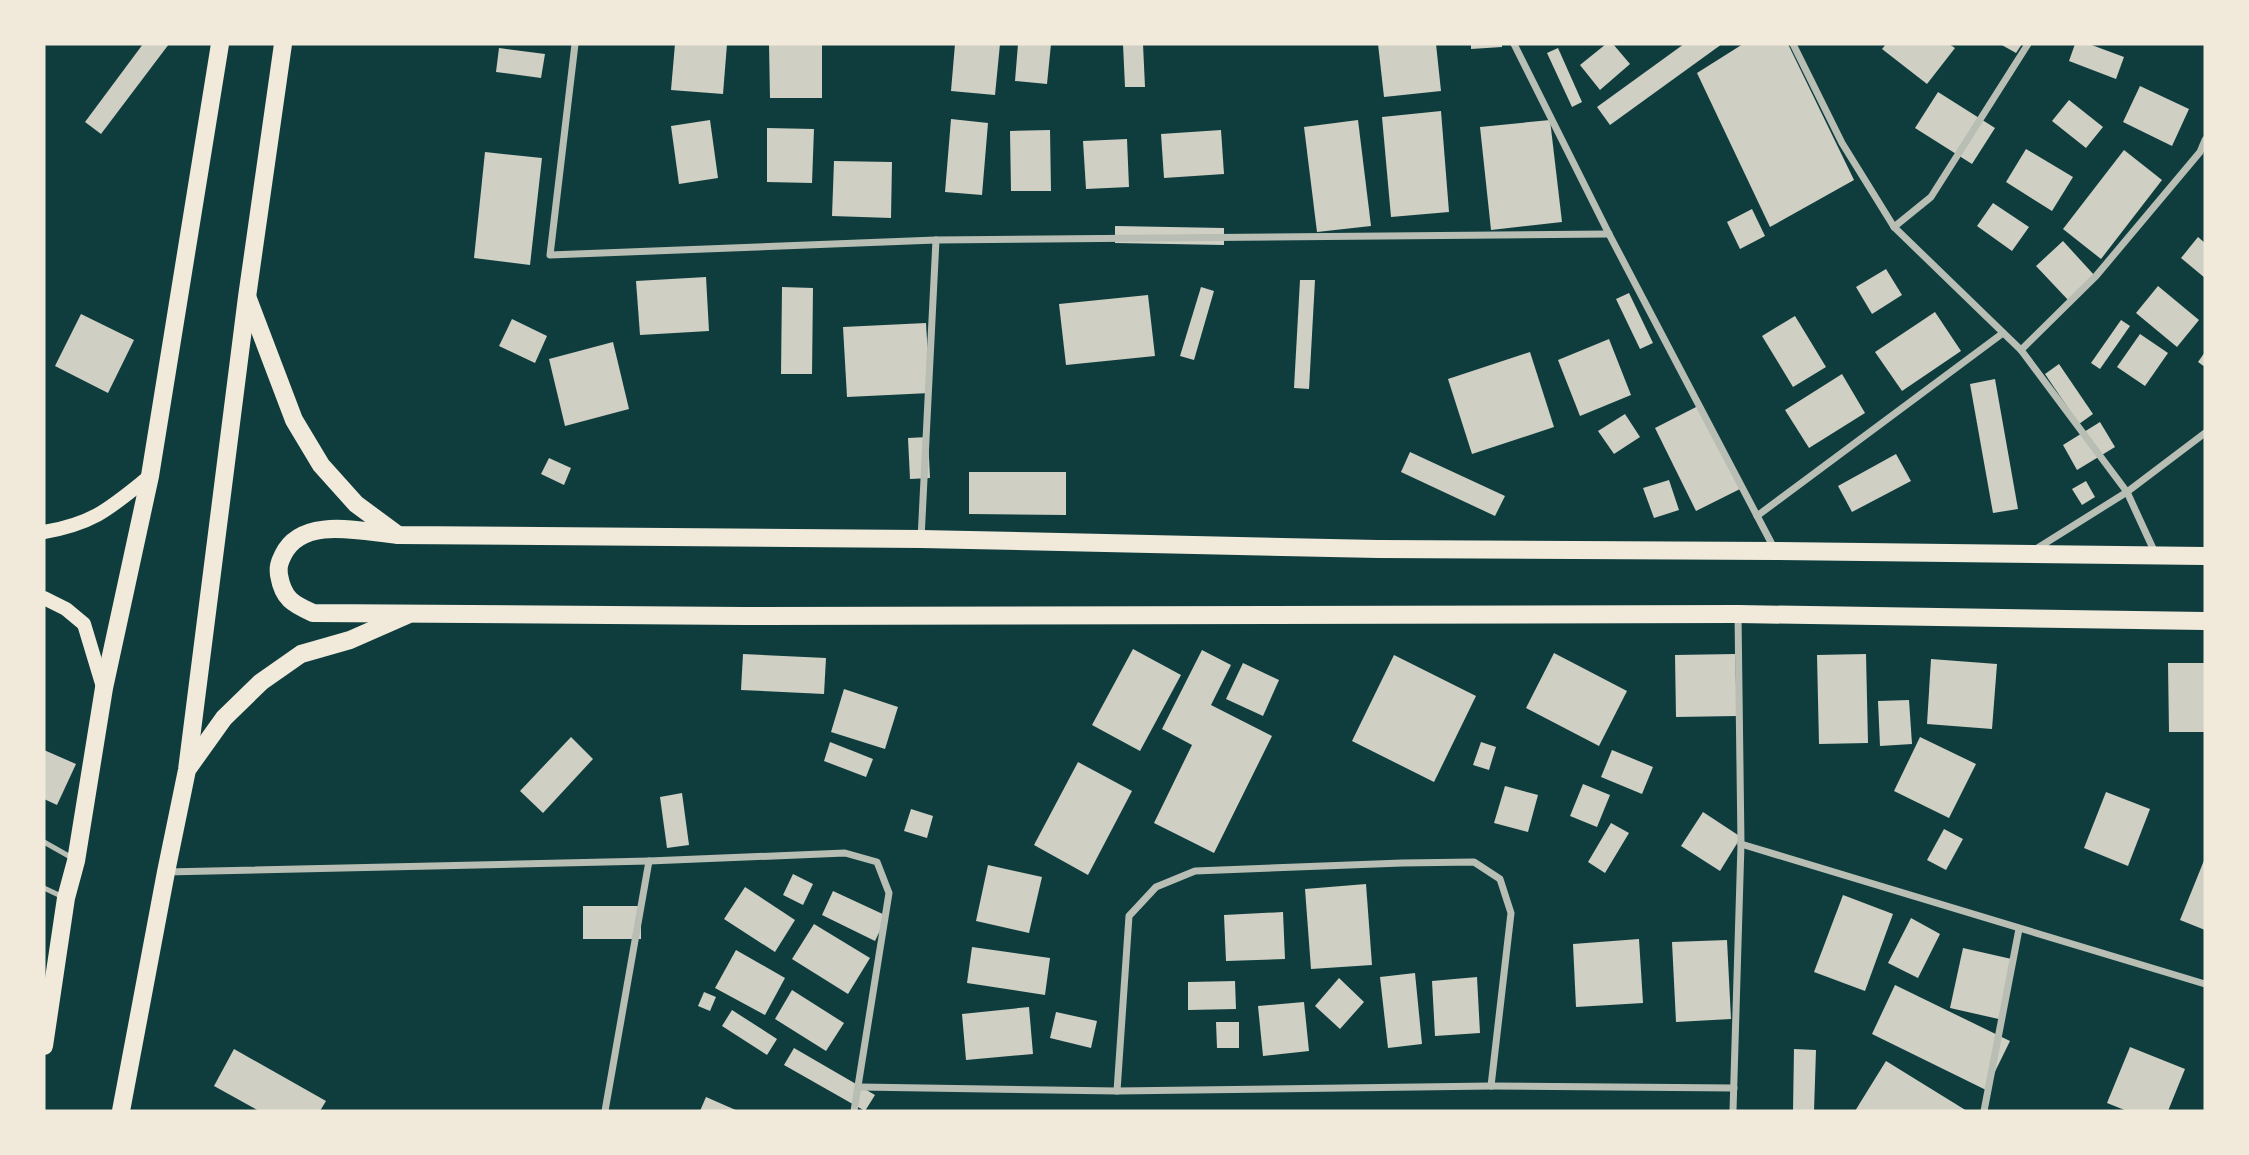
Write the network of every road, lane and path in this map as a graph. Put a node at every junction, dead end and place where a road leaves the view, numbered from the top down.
1 (220, 44) edge
2 (283, 44) edge
3 (575, 44) edge
4 (1514, 44) edge
5 (1793, 44) edge
6 (2028, 44) edge
7 (2205, 140) edge
8 (1894, 227) junction
9 (1609, 234) junction
10 (936, 240) junction
11 (247, 297) junction
12 (2003, 333) junction
13 (2021, 350) junction
14 (2205, 433) edge
15 (150, 476) junction
16 (2127, 492) junction
17 (1757, 516) junction
18 (44, 532) edge
19 (398, 535) junction
20 (921, 539) junction
21 (1775, 551) junction
22 (2027, 555) junction
23 (2157, 556) junction
24 (2205, 556) edge
25 (44, 598) edge
26 (413, 612) junction
27 (1738, 614) junction
28 (2205, 621) edge
29 (104, 688) junction
30 (187, 770) junction
31 (44, 842) edge
32 (1741, 844) junction
33 (76, 861) junction
34 (649, 861) junction
35 (166, 872) junction
36 (44, 888) edge
37 (66, 898) junction
38 (2019, 929) junction
39 (2205, 984) edge
40 (44, 1046) edge
41 (1491, 1086) junction
42 (860, 1087) junction
43 (1734, 1088) junction
44 (1117, 1091) junction
45 (121, 1111) edge
46 (605, 1111) edge
47 (854, 1111) edge
48 (1734, 1111) edge
49 (1984, 1111) edge

1 - 15 main road
2 - 11 main road
3 - 10 street
4 - 9 street
5 - 8 street
6 - 8 street
7 - 13 street
8 - 12 street
9 - 10 street
9 - 17 street
10 - 20 street
11 - 19 main road
11 - 30 main road
12 - 13 street
12 - 17 street
13 - 16 street
14 - 16 street
15 - 18 main road
15 - 29 main road
16 - 22 street
16 - 23 street
17 - 21 street
19 - 20 main road
19 - 26 main road
20 - 21 main road
21 - 22 main road
22 - 23 main road
23 - 24 main road
25 - 29 main road
26 - 27 main road
26 - 30 main road
27 - 28 main road
27 - 32 street
29 - 33 main road
30 - 35 main road
31 - 33 lane
32 - 38 street
32 - 43 street
33 - 37 main road
34 - 35 street
34 - 42 street
34 - 46 street
35 - 45 main road
36 - 37 lane
37 - 40 main road
38 - 39 street
38 - 49 street
41 - 43 street
41 - 44 street
41 - 44 street
42 - 44 street
42 - 47 street
43 - 48 street

